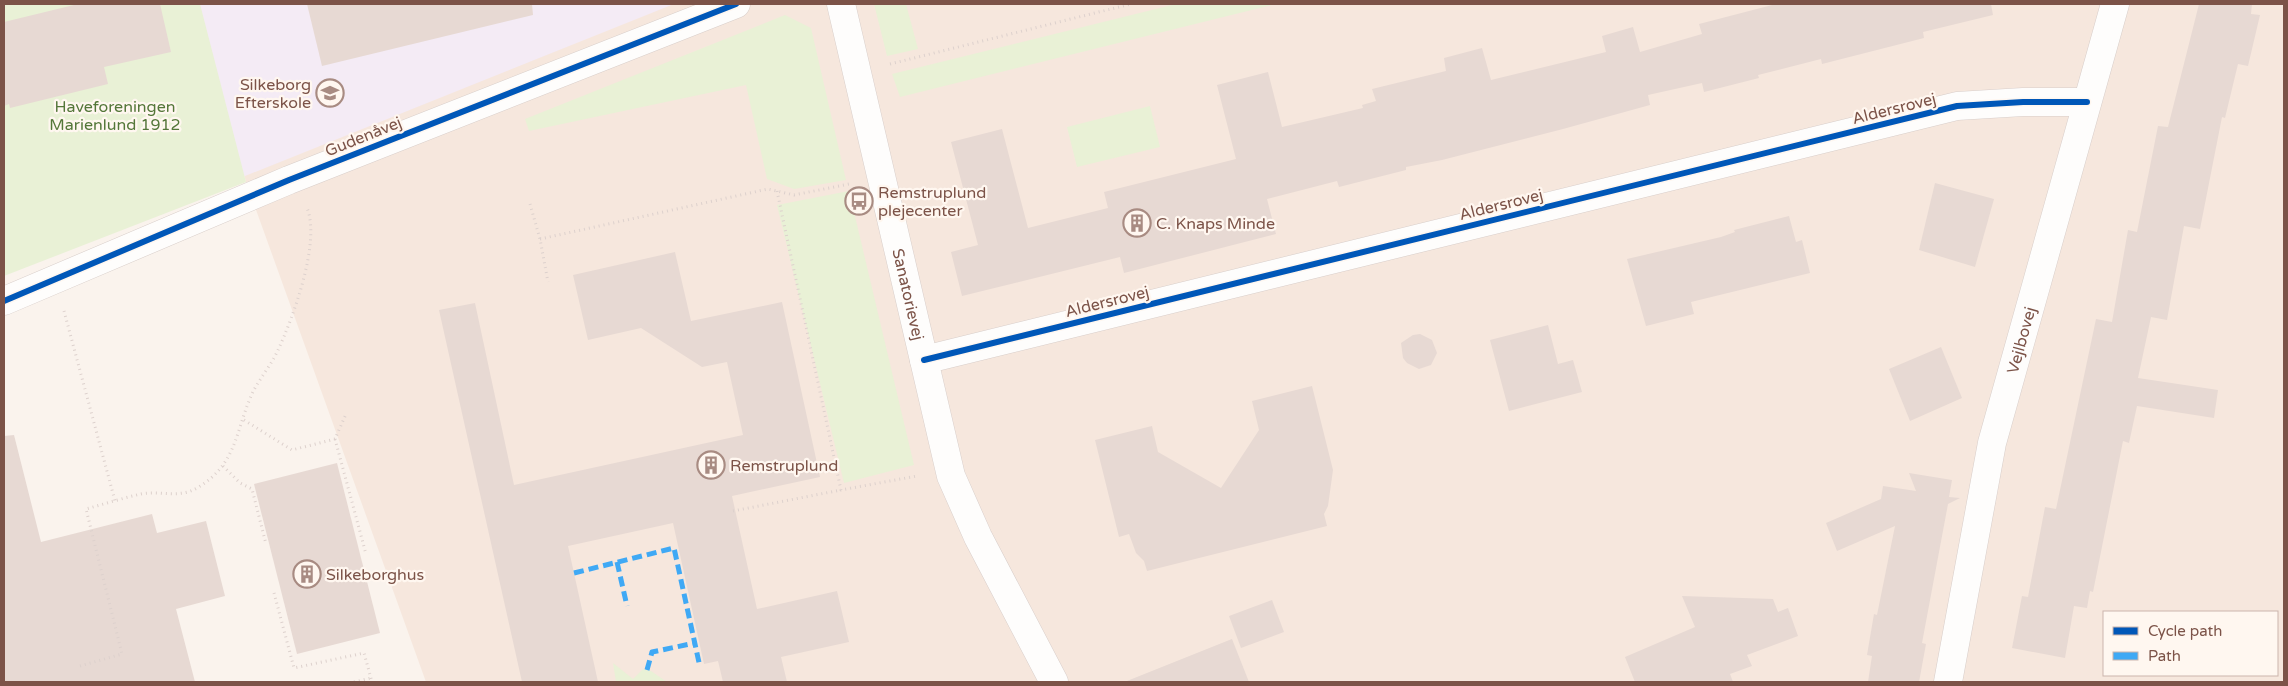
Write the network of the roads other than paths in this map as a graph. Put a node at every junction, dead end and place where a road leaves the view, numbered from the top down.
1 (736, 4) edge
2 (841, 4) edge
3 (2115, 4) edge
4 (2087, 102) junction
5 (4, 302) edge
6 (924, 360) junction
7 (1054, 682) edge
8 (1948, 682) edge

1 - 5 street, Gudenåvej
2 - 6 street, Sanatorievej
3 - 4 street, Vejlbovej
4 - 6 street, Aldersrovej
4 - 8 street, Vejlbovej
6 - 7 street, Sanatorievej

